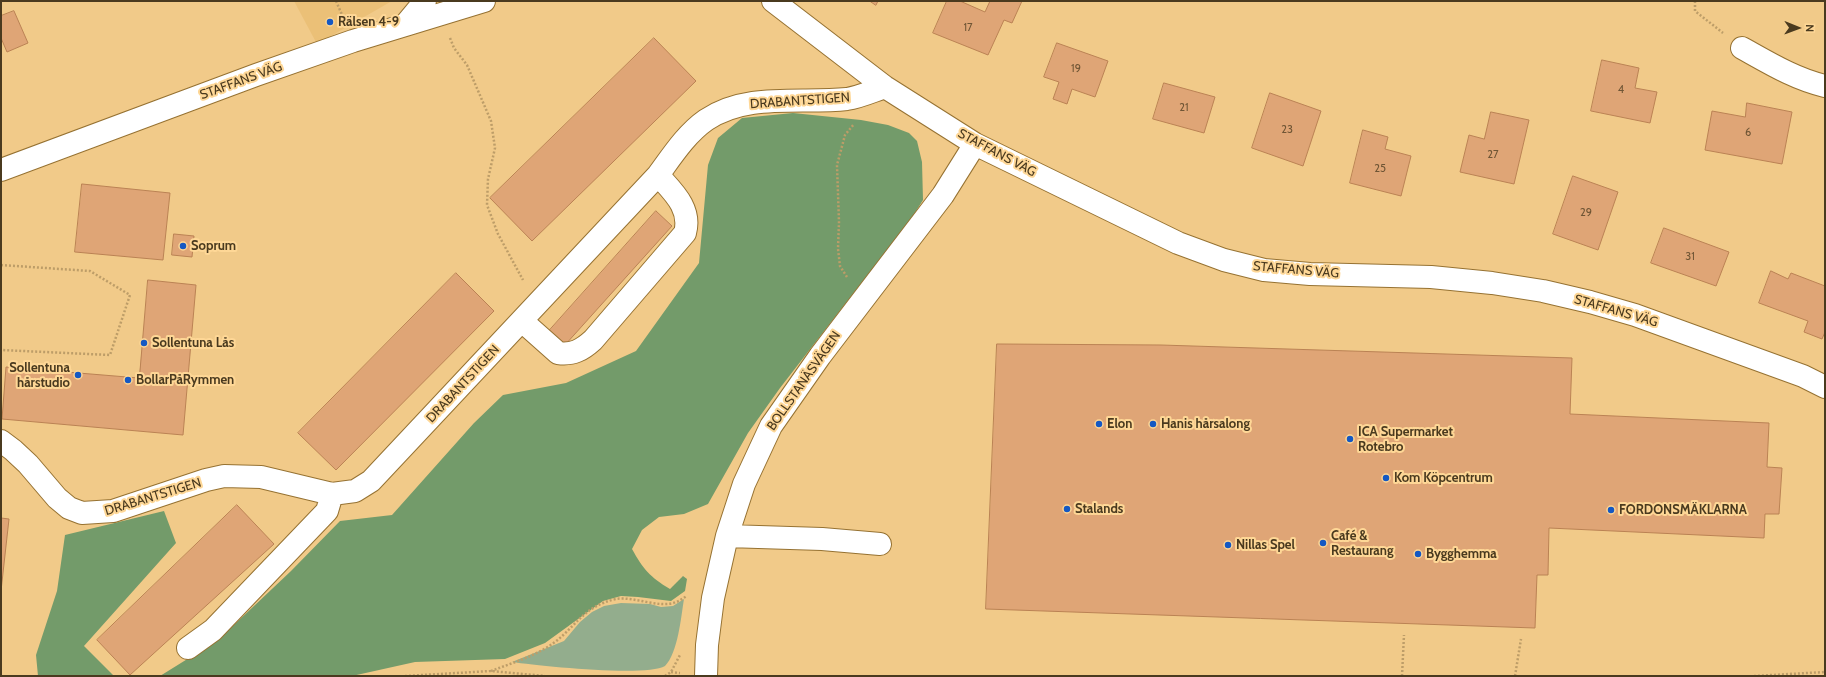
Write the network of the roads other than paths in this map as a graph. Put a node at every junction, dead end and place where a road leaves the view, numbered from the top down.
1 (484, 1) edge
2 (773, 1) edge
3 (432, 8) edge
4 (1742, 48) road end
5 (1825, 86) edge
6 (885, 87) junction
7 (975, 144) junction
8 (1, 170) edge
9 (658, 175) junction
10 (522, 321) junction
11 (1825, 387) edge
12 (1, 441) edge
13 (332, 494) junction
14 (727, 536) junction
15 (880, 544) dead end
16 (188, 648) dead end
17 (706, 676) edge

1 - 3 street
2 - 6 street, STAFFANS VÄG
3 - 8 street, STAFFANS VÄG
4 - 5 street
6 - 7 street, STAFFANS VÄG
6 - 9 street, DRABANTSTIGEN
7 - 11 street, STAFFANS VÄG
7 - 14 street, BOLLSTANÄSVÄGEN
9 - 10 street, DRABANTSTIGEN
9 - 10 street
10 - 13 street, DRABANTSTIGEN
12 - 13 street, DRABANTSTIGEN
13 - 16 street
14 - 15 street
14 - 17 street, BOLLSTANÄSVÄGEN

